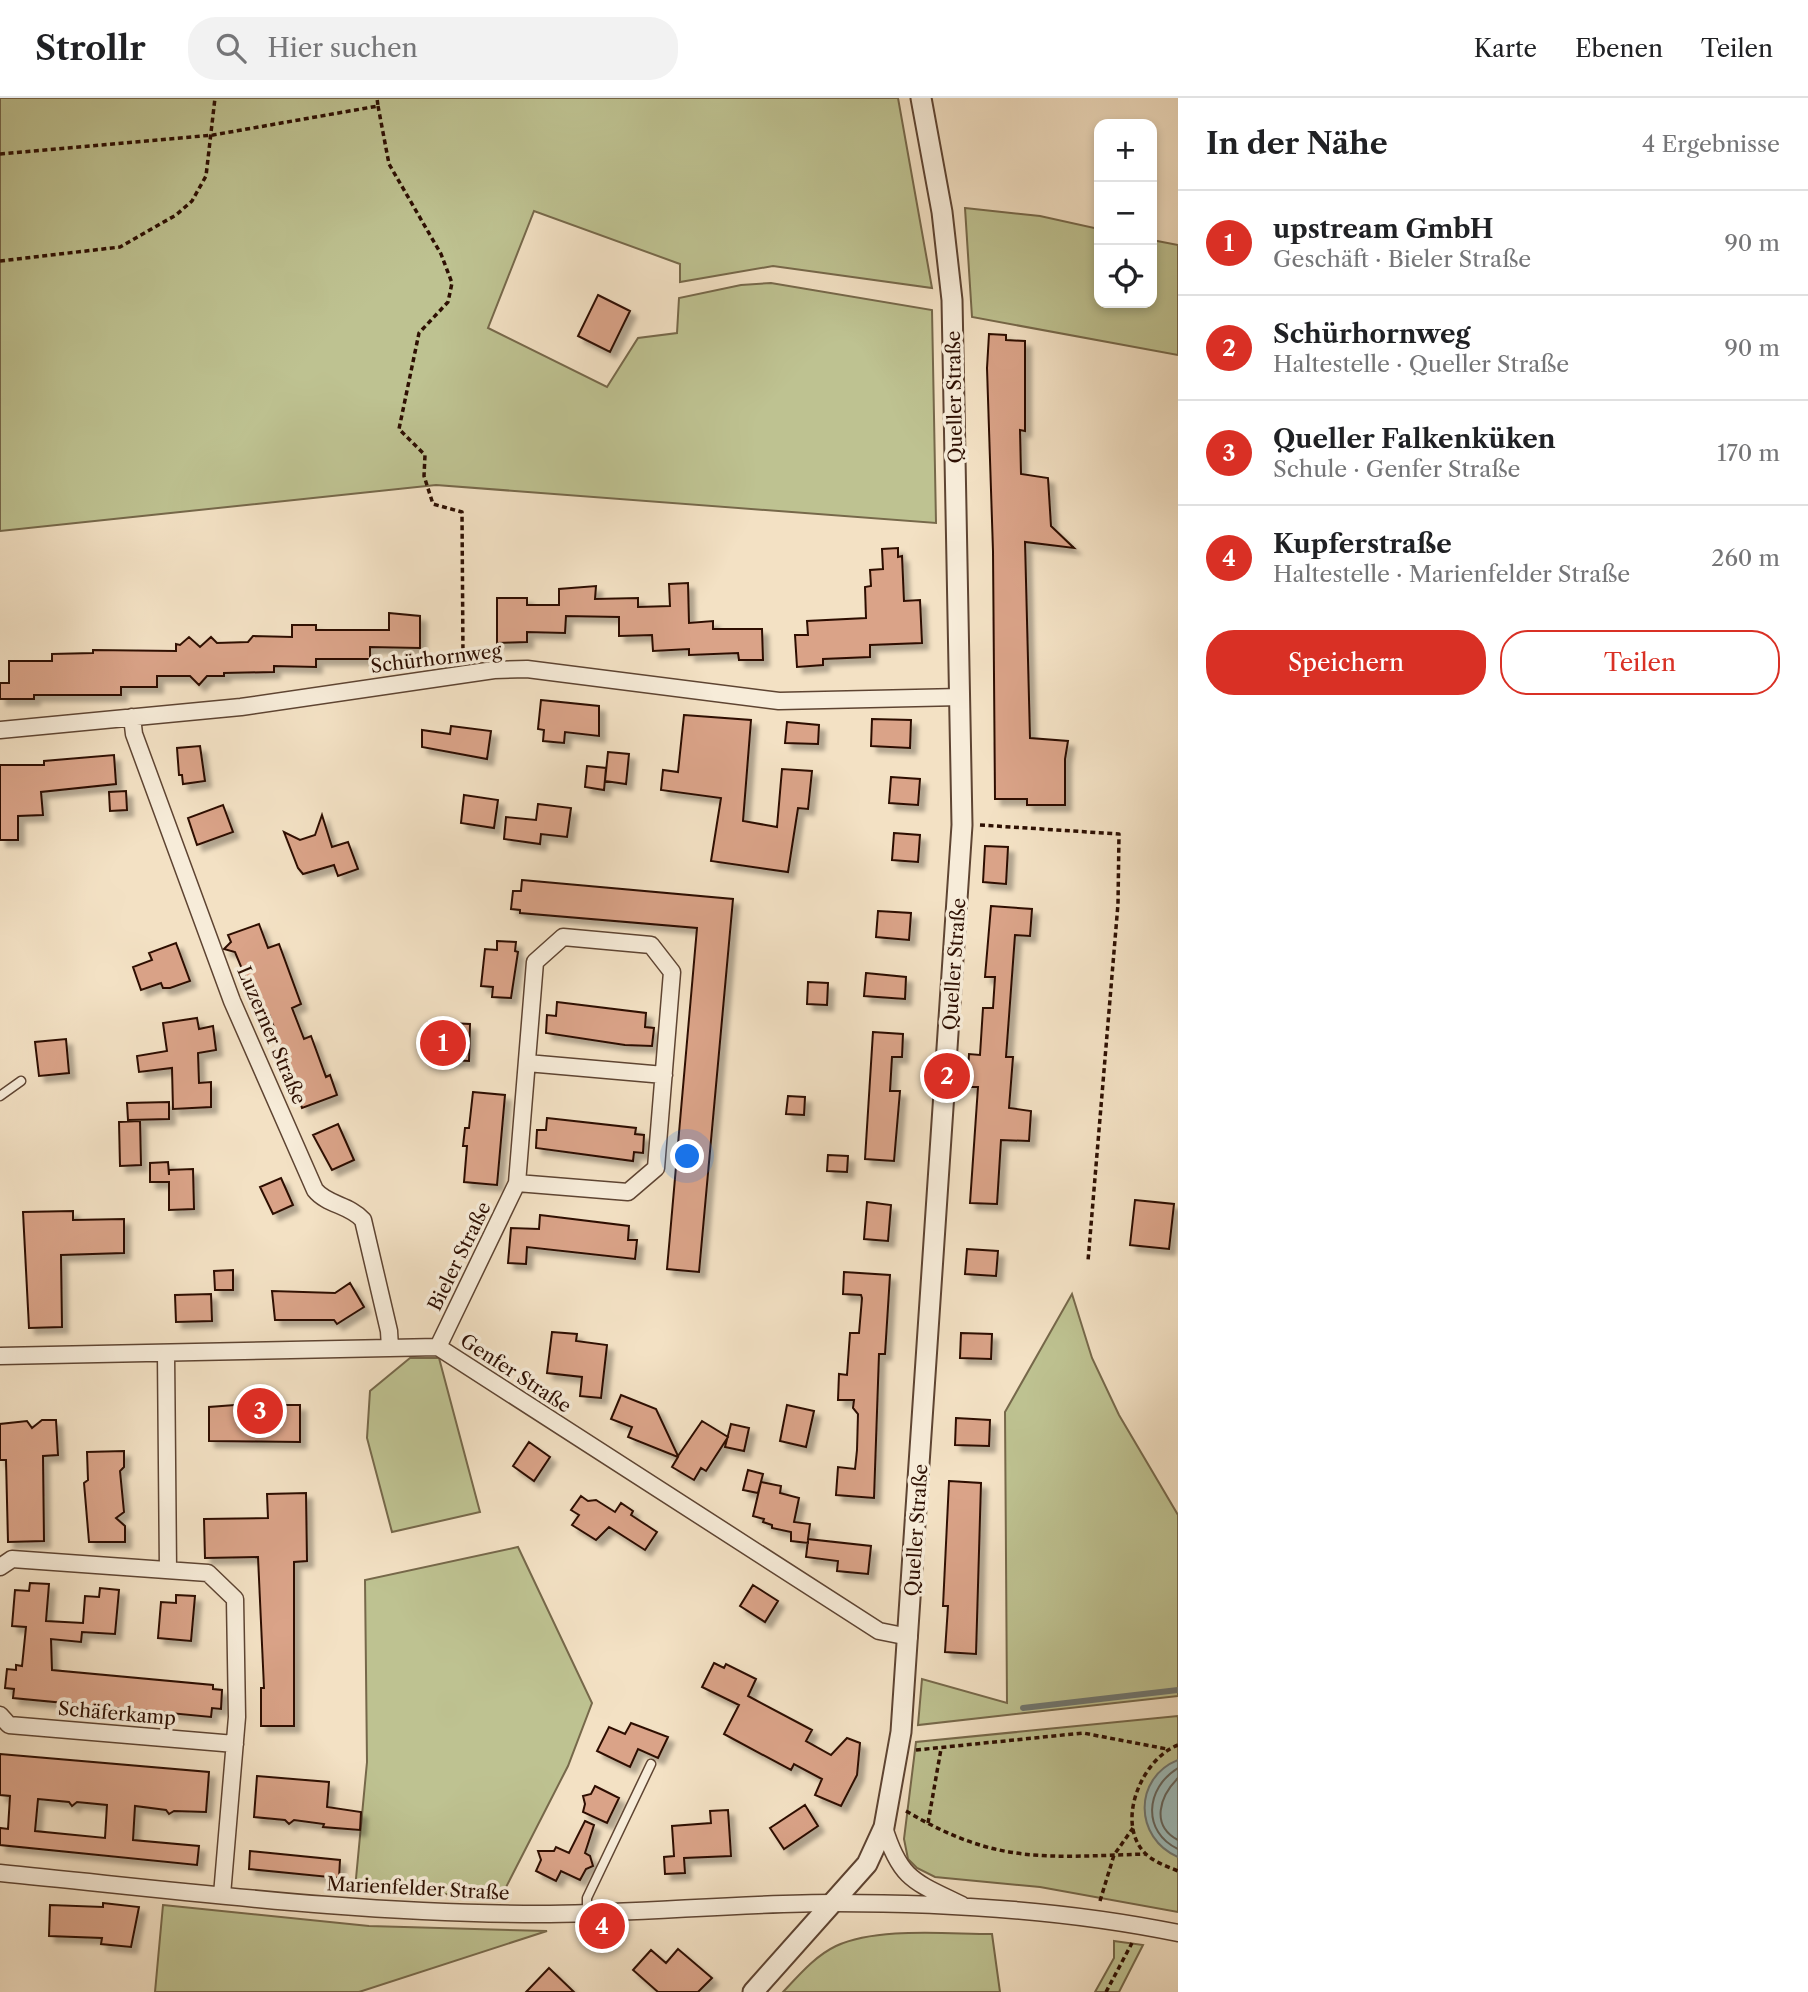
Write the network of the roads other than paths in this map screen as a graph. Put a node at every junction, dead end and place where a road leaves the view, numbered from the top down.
1 (921, 98) edge
2 (961, 697) junction
3 (132, 717) junction
4 (0, 730) edge
5 (527, 1063) junction
6 (664, 1075) junction
7 (20, 1081) dead end
8 (0, 1096) edge
9 (517, 1183) junction
10 (438, 1347) junction
11 (390, 1348) junction
12 (166, 1354) junction
13 (0, 1356) edge
14 (0, 1567) edge
15 (168, 1570) junction
16 (909, 1637) junction
17 (0, 1715) edge
18 (234, 1744) junction
19 (650, 1764) dead end
20 (884, 1826) junction
21 (0, 1872) edge
22 (222, 1895) junction
23 (835, 1903) junction
24 (967, 1908) junction
25 (587, 1913) junction
26 (1178, 1933) edge
27 (753, 1992) edge

1 - 2 street, Queller Straße
2 - 3 street, Schürhornweg
2 - 16 street, Queller Straße
3 - 4 street, Schürhornweg
3 - 11 street, Luzerner Straße
5 - 6 street
5 - 6 street, Bieler Straße
5 - 9 street, Bieler Straße
6 - 9 street, Bieler Straße
7 - 8 lane
9 - 10 street, Bieler Straße
10 - 11 street, Genfer Straße
10 - 16 street, Genfer Straße
11 - 12 street, Genfer Straße
12 - 13 street, Genfer Straße
12 - 15 street
14 - 15 street
15 - 18 street
16 - 20 street, Queller Straße
17 - 18 street, Schäferkamp
18 - 22 street
19 - 25 lane
20 - 23 street, Queller Straße
20 - 24 street
21 - 22 street, Marienfelder Straße
22 - 25 street, Marienfelder Straße
23 - 24 street, Marienfelder Straße
23 - 25 street, Marienfelder Straße
23 - 27 street, Queller Straße
24 - 26 street, Marienfelder Straße

